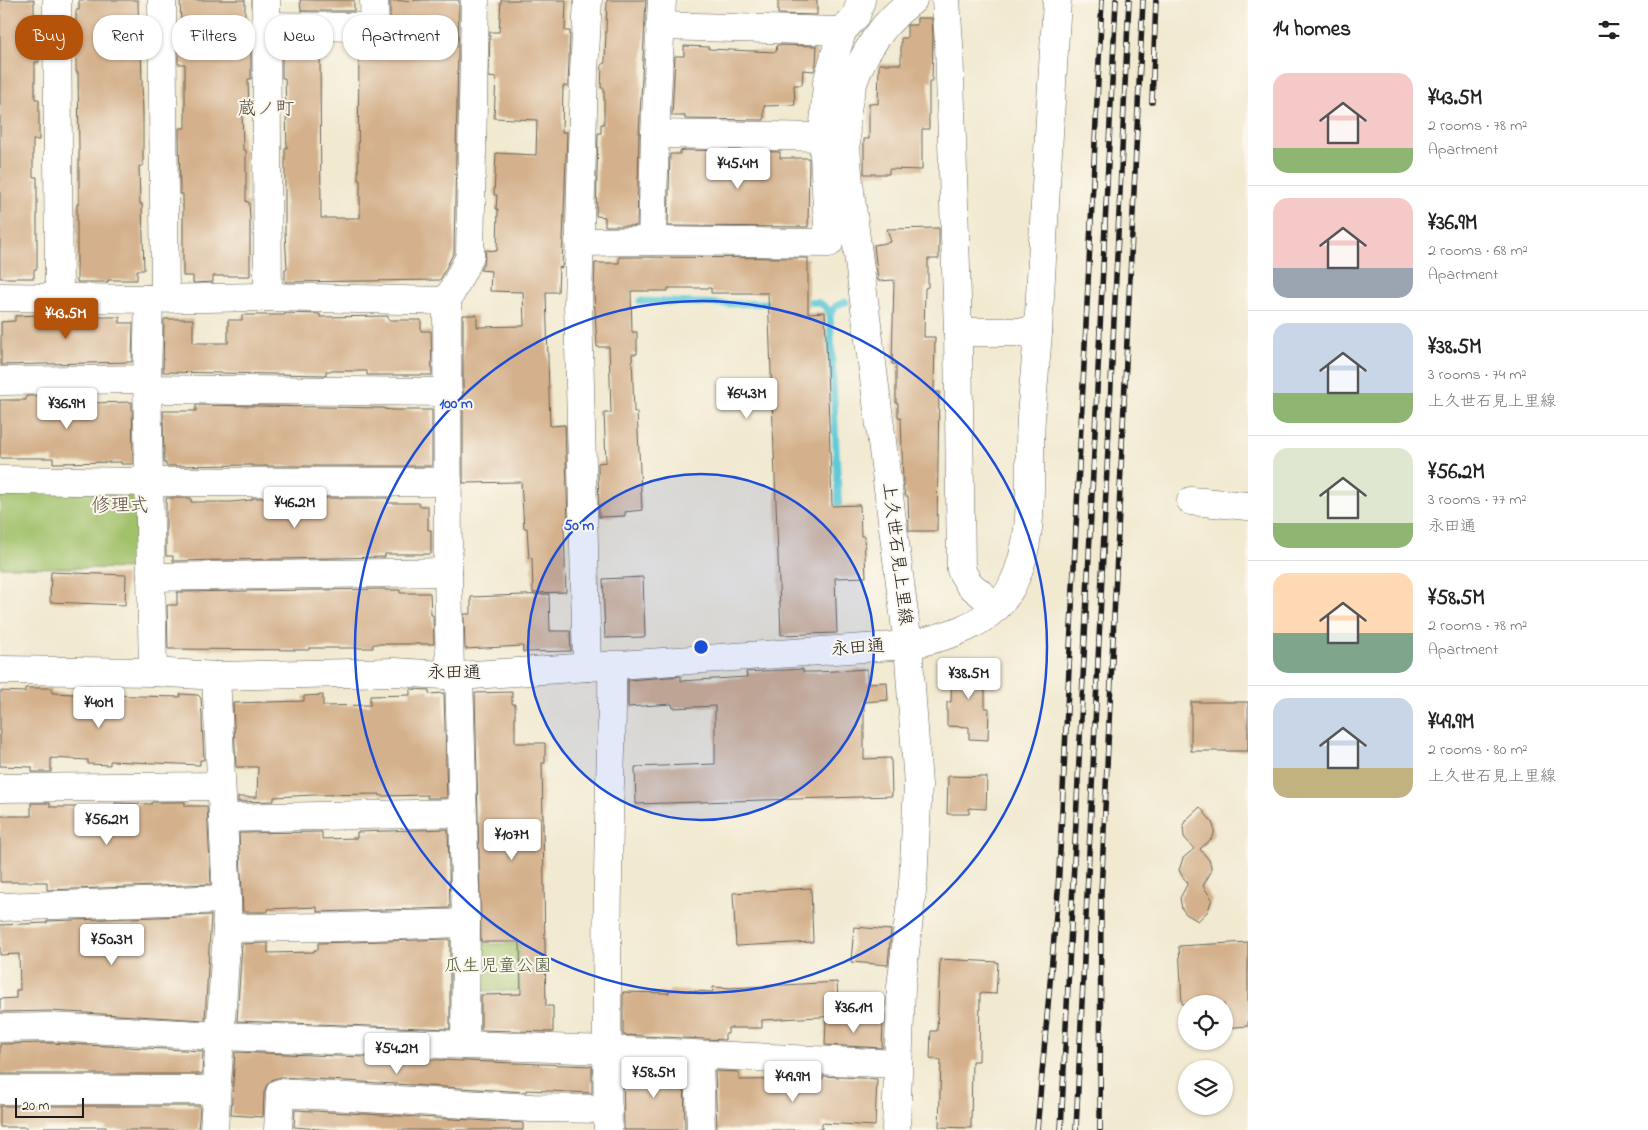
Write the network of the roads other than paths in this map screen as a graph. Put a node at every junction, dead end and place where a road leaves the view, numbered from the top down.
1 (57, 0) edge
2 (162, 0) edge
3 (374, 0) edge
4 (475, 0) edge
5 (588, 0) edge
6 (861, 0) edge
7 (913, 0) edge
8 (946, 0) edge
9 (1057, 0) edge
10 (266, 13) edge
11 (661, 13) edge
12 (842, 31) junction
13 (655, 134) junction
14 (823, 137) junction
15 (652, 241) junction
16 (579, 242) junction
17 (0, 297) edge
18 (59, 297) junction
19 (268, 297) junction
20 (157, 299) junction
21 (447, 301) junction
22 (958, 332) junction
23 (1038, 332) junction
24 (0, 381) edge
25 (148, 384) junction
26 (448, 392) junction
27 (0, 480) edge
28 (149, 482) junction
29 (448, 482) junction
30 (1191, 502) dead end
31 (1248, 506) edge
32 (448, 572) junction
33 (151, 577) junction
34 (997, 606) junction
35 (908, 645) junction
36 (599, 666) junction
37 (0, 670) edge
38 (153, 672) junction
39 (216, 676) junction
40 (455, 676) junction
41 (221, 786) junction
42 (0, 788) edge
43 (462, 813) junction
44 (223, 818) junction
45 (228, 900) junction
46 (0, 907) edge
47 (466, 923) junction
48 (228, 928) junction
49 (0, 1028) edge
50 (221, 1036) junction
51 (465, 1045) junction
52 (607, 1050) junction
53 (698, 1056) junction
54 (898, 1064) junction
55 (0, 1090) edge
56 (216, 1090) junction
57 (531, 1119) edge
58 (608, 1119) edge
59 (214, 1130) edge
60 (278, 1130) edge
61 (701, 1130) edge
62 (896, 1130) edge

1 - 18 street
2 - 20 street
3 - 10 street
4 - 21 street
5 - 16 street
6 - 12 street
7 - 35 street, 上久世石見上里線
8 - 22 street
9 - 23 street, 永田通
10 - 19 street
11 - 12 street
11 - 13 street
12 - 14 street
13 - 14 street
13 - 15 street
14 - 15 street
15 - 16 street
16 - 36 street
17 - 18 street
18 - 20 street
19 - 20 street
19 - 21 street
20 - 25 street
21 - 26 street
22 - 23 street
22 - 34 street
23 - 34 street, 永田通
24 - 25 street
25 - 26 street
25 - 28 street
26 - 29 street
27 - 28 street
28 - 29 street
28 - 33 street
29 - 32 street
30 - 31 street
32 - 33 street
32 - 40 street
33 - 38 street
34 - 35 street, 永田通
35 - 36 street, 永田通
35 - 54 street, 上久世石見上里線
36 - 40 street, 永田通
36 - 52 street
37 - 38 street, 永田通
38 - 39 street, 永田通
39 - 40 street, 永田通
39 - 41 street
40 - 43 street
41 - 42 street
41 - 44 street
43 - 44 street
43 - 47 street
44 - 45 street
45 - 46 street
45 - 48 street
47 - 48 street
47 - 51 street
48 - 50 street
49 - 50 street
50 - 51 street
50 - 56 street
51 - 52 street
52 - 53 street
52 - 58 street
53 - 54 street
53 - 61 street
54 - 62 street, 上久世石見上里線
55 - 56 street
56 - 59 street
57 - 58 street
57 - 60 street

